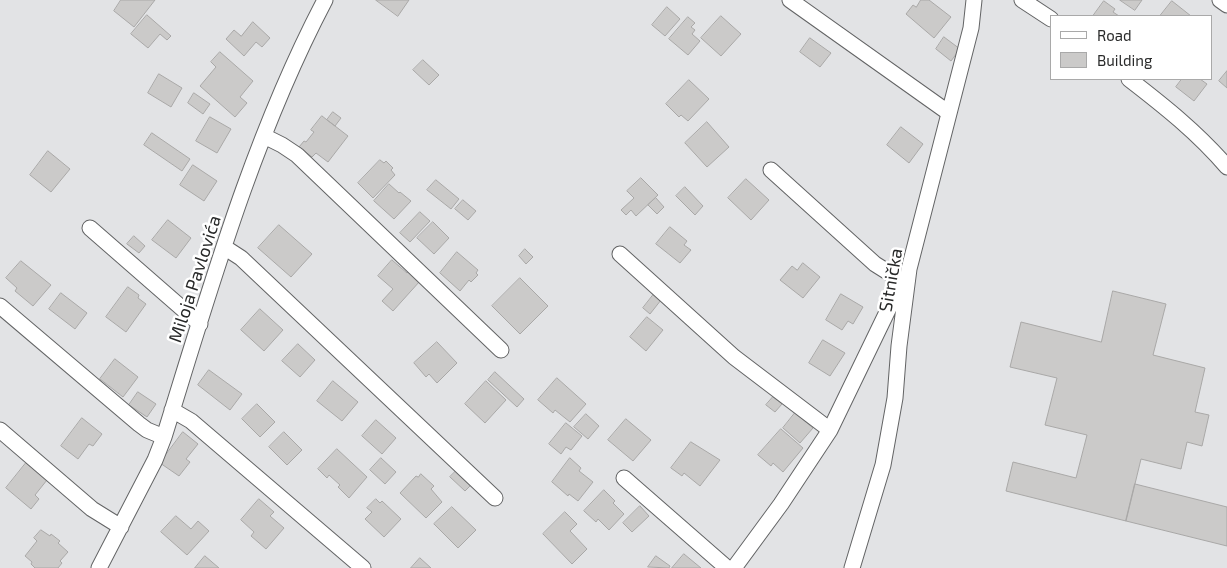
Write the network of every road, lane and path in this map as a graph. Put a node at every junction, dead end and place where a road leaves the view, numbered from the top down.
1 (325, 0) edge
2 (790, 0) edge
3 (974, 0) edge
4 (1022, 0) edge
5 (1220, 0) edge
6 (1227, 5) edge
7 (1050, 18) edge
8 (1131, 80) edge
9 (950, 113) junction
10 (264, 136) junction
11 (1227, 167) edge
12 (771, 170) dead end
13 (90, 228) dead end
14 (224, 247) junction
15 (620, 254) dead end
16 (906, 275) junction
17 (0, 306) edge
18 (200, 324) junction
19 (501, 350) dead end
20 (172, 410) junction
21 (0, 430) edge
22 (830, 430) junction
23 (164, 437) junction
24 (624, 478) dead end
25 (495, 498) dead end
26 (121, 527) junction
27 (99, 568) edge
28 (363, 568) edge
29 (727, 568) edge
30 (734, 568) edge
31 (852, 568) edge

1 - 10 street, Miloja Pavlovića
2 - 9 street
3 - 9 street, Sitnička
4 - 7 street
5 - 6 street
8 - 11 street
9 - 16 street, Sitnička
10 - 14 street, Miloja Pavlovića
10 - 19 street
12 - 16 street
13 - 18 street
14 - 18 street, Miloja Pavlovića
14 - 25 street
15 - 22 street
16 - 22 street
16 - 31 street, Sitnička
17 - 23 street
18 - 20 street, Miloja Pavlovića
20 - 23 street, Miloja Pavlovića
20 - 28 street
21 - 26 street
22 - 30 street
23 - 26 street, Miloja Pavlovića
24 - 29 street
26 - 27 street, Miloja Pavlovića

